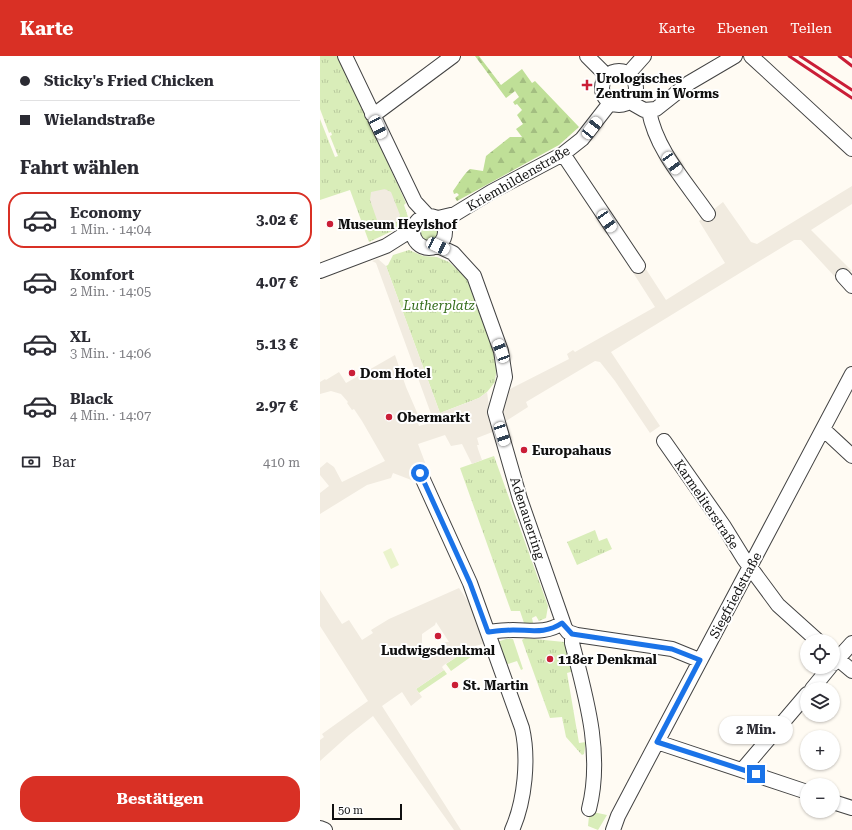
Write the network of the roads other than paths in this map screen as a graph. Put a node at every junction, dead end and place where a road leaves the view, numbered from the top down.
1 (345, 56) edge
2 (453, 56) edge
3 (588, 56) edge
4 (644, 56) edge
5 (735, 56) edge
6 (750, 56) edge
7 (628, 74) junction
8 (607, 76) junction
9 (630, 102) junction
10 (610, 103) junction
11 (649, 111) junction
12 (372, 114) junction
13 (849, 146) edge
14 (563, 154) junction
15 (708, 214) dead end
16 (430, 230) junction
17 (638, 266) dead end
18 (320, 271) edge
19 (852, 374) edge
20 (823, 429) junction
21 (664, 441) dead end
22 (852, 456) edge
23 (420, 473) dead end
24 (750, 566) junction
25 (562, 623) junction
26 (488, 632) junction
27 (572, 634) junction
28 (810, 634) edge
29 (852, 643) edge
30 (840, 655) edge
31 (700, 660) junction
32 (840, 664) edge
33 (852, 671) edge
34 (824, 674) edge
35 (818, 682) edge
36 (800, 702) edge
37 (657, 742) junction
38 (743, 769) junction
39 (800, 789) edge
40 (840, 805) edge
41 (852, 809) edge
42 (589, 810) dead end
43 (618, 816) junction
44 (320, 828) edge
45 (325, 830) edge
46 (512, 830) edge
47 (605, 830) edge
48 (613, 830) edge

1 - 12 street
2 - 12 street
3 - 8 street
4 - 7 street
5 - 11 street
6 - 13 street
7 - 8 street
7 - 9 street
8 - 10 street
9 - 10 street
9 - 11 street
10 - 14 street, Kriemhildenstraße
11 - 15 street
12 - 16 street
14 - 16 street, Kriemhildenstraße
14 - 17 street
16 - 18 street, Kriemhildenstraße
16 - 25 street, Adenauerring
19 - 20 street, Siegfriedstraße
20 - 22 street
20 - 24 street, Siegfriedstraße
21 - 24 street, Karmeliterstraße
23 - 26 street
24 - 28 street, Karmeliterstraße
24 - 31 street, Siegfriedstraße
25 - 26 street
25 - 27 street
26 - 46 street
27 - 31 street
27 - 42 street
29 - 30 street
31 - 37 street, Siegfriedstraße
32 - 33 street
34 - 35 street
36 - 38 street
37 - 38 street
37 - 43 street, Siegfriedstraße
38 - 39 street
40 - 41 street
43 - 47 street, Siegfriedstraße
43 - 48 street, Siegfriedstraße
44 - 45 street

